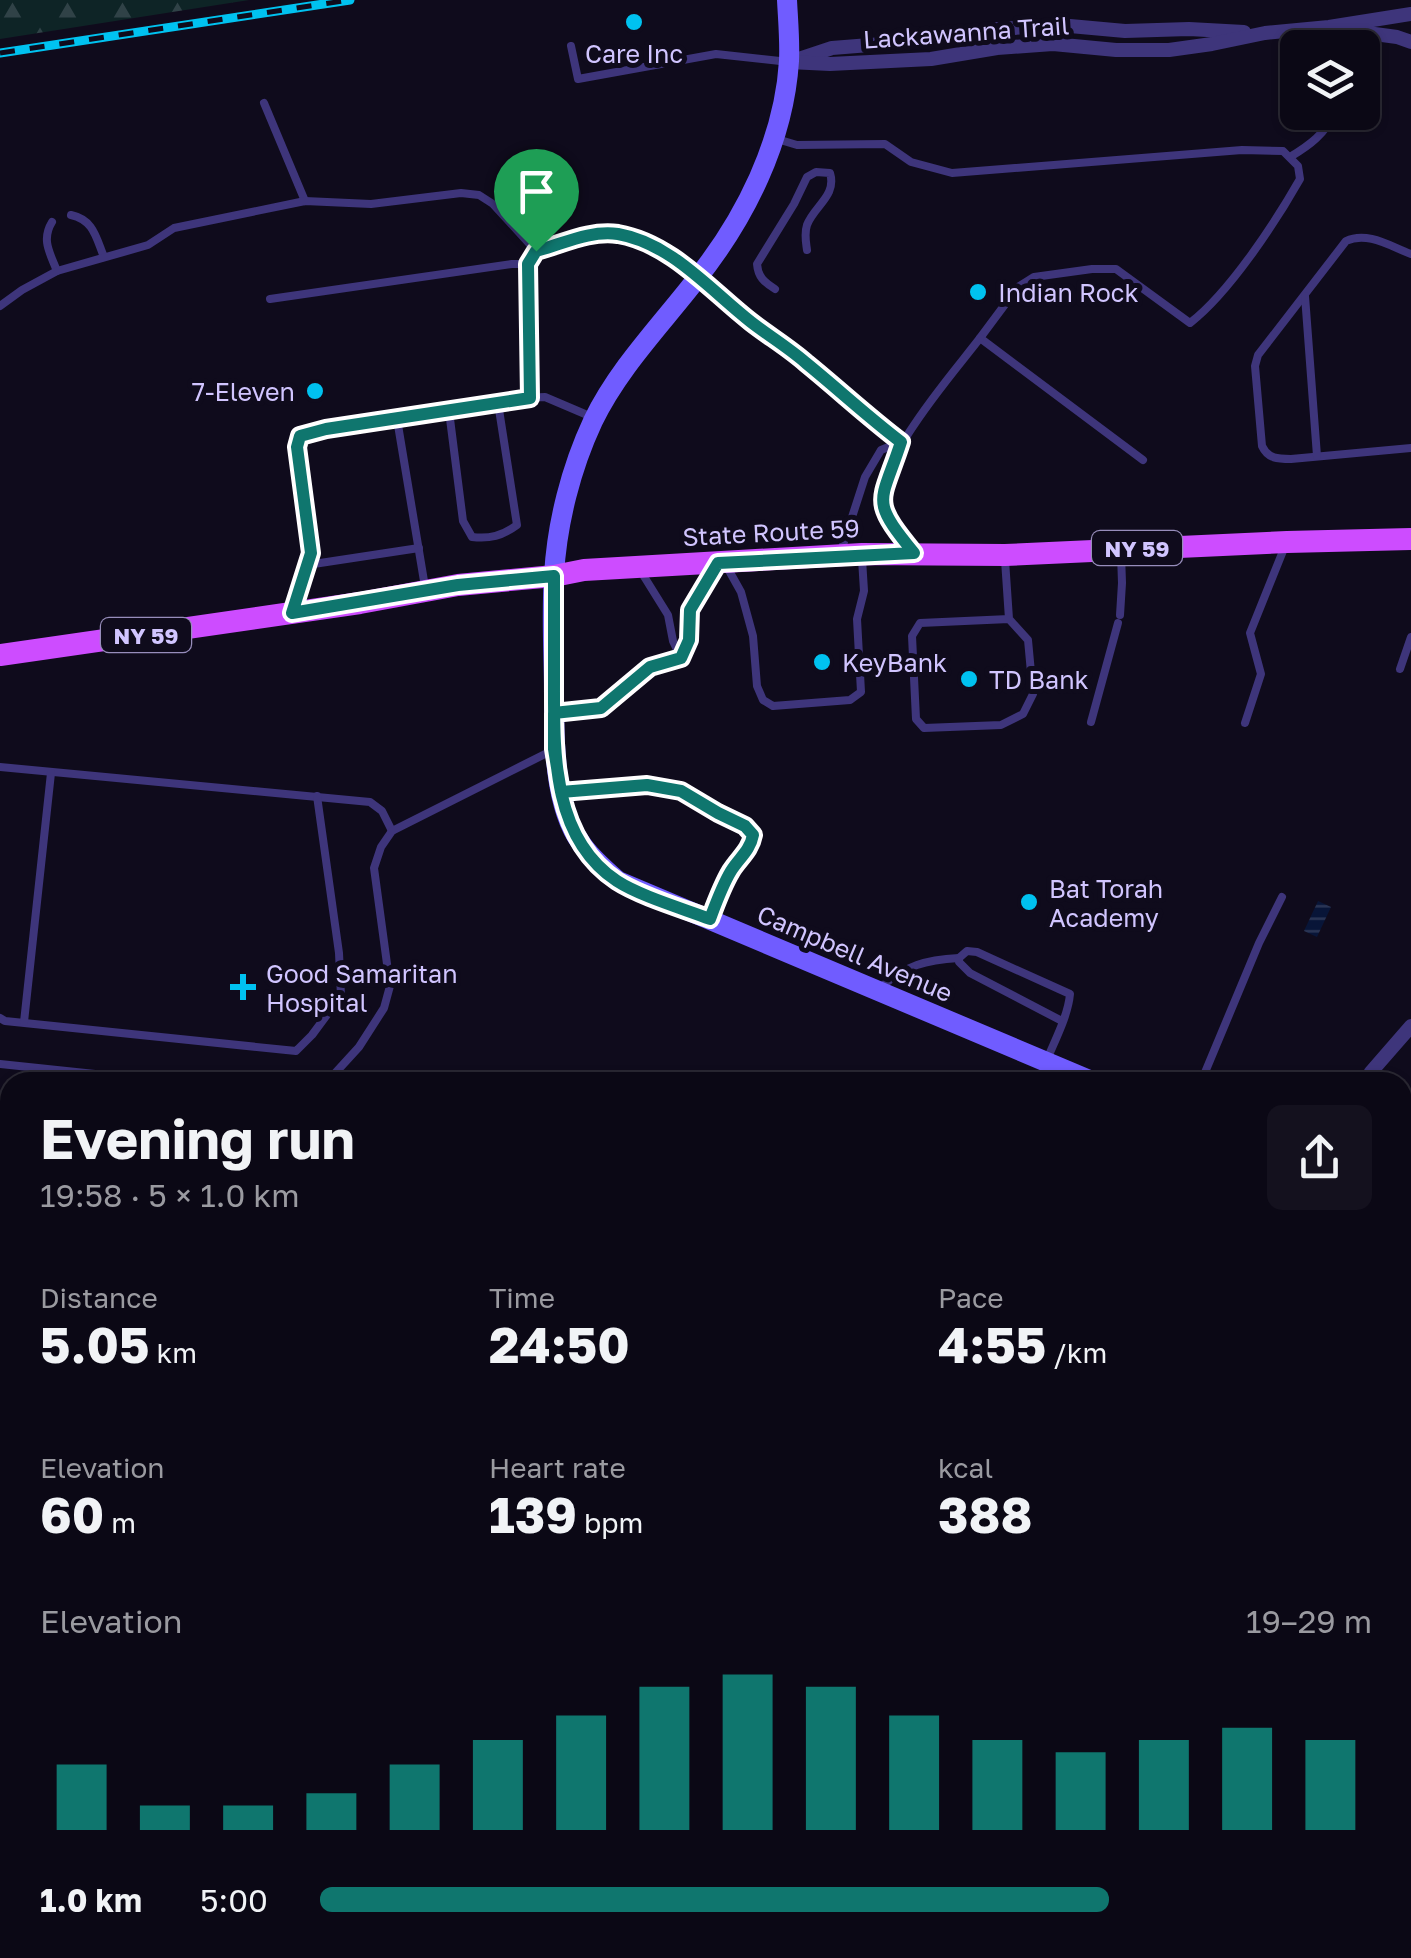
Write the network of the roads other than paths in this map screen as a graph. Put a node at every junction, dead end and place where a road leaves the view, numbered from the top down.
1 (787, 0) edge
2 (1411, 14) edge
3 (1329, 27) junction
4 (1332, 30) edge
5 (1411, 42) edge
6 (570, 46) dead end
7 (789, 62) junction
8 (264, 103) dead end
9 (1325, 130) edge
10 (773, 138) junction
11 (1290, 157) junction
12 (305, 201) junction
13 (71, 215) dead end
14 (52, 222) dead end
15 (808, 250) dead end
16 (536, 251) junction
17 (1411, 254) edge
18 (104, 257) junction
19 (528, 264) junction
20 (58, 271) junction
21 (698, 278) junction
22 (775, 289) dead end
23 (1305, 296) junction
24 (270, 299) dead end
25 (0, 306) edge
26 (980, 338) junction
27 (530, 398) junction
28 (498, 404) junction
29 (449, 411) junction
30 (594, 418) junction
31 (397, 419) junction
32 (901, 442) junction
33 (1411, 448) edge
34 (1317, 456) junction
35 (1143, 460) dead end
36 (1411, 539) edge
37 (1286, 542) junction
38 (418, 548) junction
39 (1121, 549) junction
40 (914, 553) junction
41 (1004, 555) junction
42 (851, 556) junction
43 (722, 563) junction
44 (308, 564) junction
45 (637, 566) junction
46 (554, 576) junction
47 (426, 591) junction
48 (292, 613) junction
49 (1009, 619) junction
50 (1411, 637) edge
51 (5, 656) edge
52 (681, 658) junction
53 (1400, 669) dead end
54 (554, 713) junction
55 (1090, 722) dead end
56 (1244, 723) dead end
57 (554, 749) junction
58 (0, 766) edge
59 (52, 773) junction
60 (561, 792) junction
61 (317, 796) junction
62 (392, 831) junction
63 (1282, 897) dead end
64 (710, 919) junction
65 (959, 958) junction
66 (877, 990) junction
67 (0, 1018) edge
68 (1062, 1021) junction
69 (24, 1022) junction
70 (1411, 1026) edge
71 (1046, 1062) junction
72 (0, 1064) edge
73 (76, 1072) edge
74 (336, 1072) edge
75 (1070, 1072) edge
76 (1206, 1072) edge
77 (1371, 1072) edge

1 - 7 street, Campbell Avenue
2 - 3 street, Lackawanna Trail
3 - 4 lane
3 - 5 street, Lackawanna Trail
3 - 7 street, Lackawanna Trail
6 - 7 lane
7 - 10 street, Campbell Avenue
8 - 12 lane
9 - 11 lane
10 - 11 lane
10 - 21 street, Campbell Avenue
11 - 26 lane
12 - 16 lane
12 - 18 lane
13 - 18 lane
14 - 20 lane
15 - 22 lane
16 - 19 lane
16 - 21 lane
17 - 23 lane
18 - 20 lane
19 - 24 lane
19 - 27 lane
20 - 25 lane
21 - 30 street, Campbell Avenue
21 - 32 lane
23 - 34 lane
23 - 34 lane
26 - 32 lane
26 - 35 lane
27 - 28 lane
27 - 30 lane
28 - 29 lane
28 - 29 lane
29 - 31 lane
30 - 46 street, Campbell Avenue
31 - 38 lane
31 - 44 lane
32 - 40 lane
32 - 42 lane
33 - 34 lane
36 - 37 main road, State Route 59 / NY 59
37 - 39 main road, State Route 59 / NY 59
37 - 56 lane
38 - 44 lane
38 - 47 lane
39 - 41 main road, State Route 59 / NY 59
39 - 55 lane
40 - 41 main road, State Route 59 / NY 59
40 - 42 main road, State Route 59 / NY 59
41 - 49 lane
42 - 43 main road, State Route 59 / NY 59
42 - 43 lane
43 - 45 main road, State Route 59 / NY 59
43 - 52 lane
44 - 48 lane
45 - 46 main road, State Route 59 / NY 59
45 - 52 lane
46 - 47 main road, NY 59
46 - 54 street, Campbell Avenue
47 - 48 main road, NY 59
48 - 51 main road, NY 59
49 - 49 lane
50 - 53 lane
52 - 54 lane
54 - 57 street, Campbell Avenue
57 - 60 street, Campbell Avenue
57 - 62 lane
58 - 59 lane
59 - 61 lane
59 - 69 lane
60 - 64 street, Campbell Avenue
60 - 64 lane
61 - 62 lane
61 - 69 lane
62 - 74 lane
63 - 76 lane
64 - 66 street, Campbell Avenue
65 - 66 lane
65 - 68 lane
65 - 68 lane
66 - 71 street, Campbell Avenue
67 - 69 lane
68 - 71 lane
70 - 77 street
71 - 75 street, Campbell Avenue
72 - 73 lane

